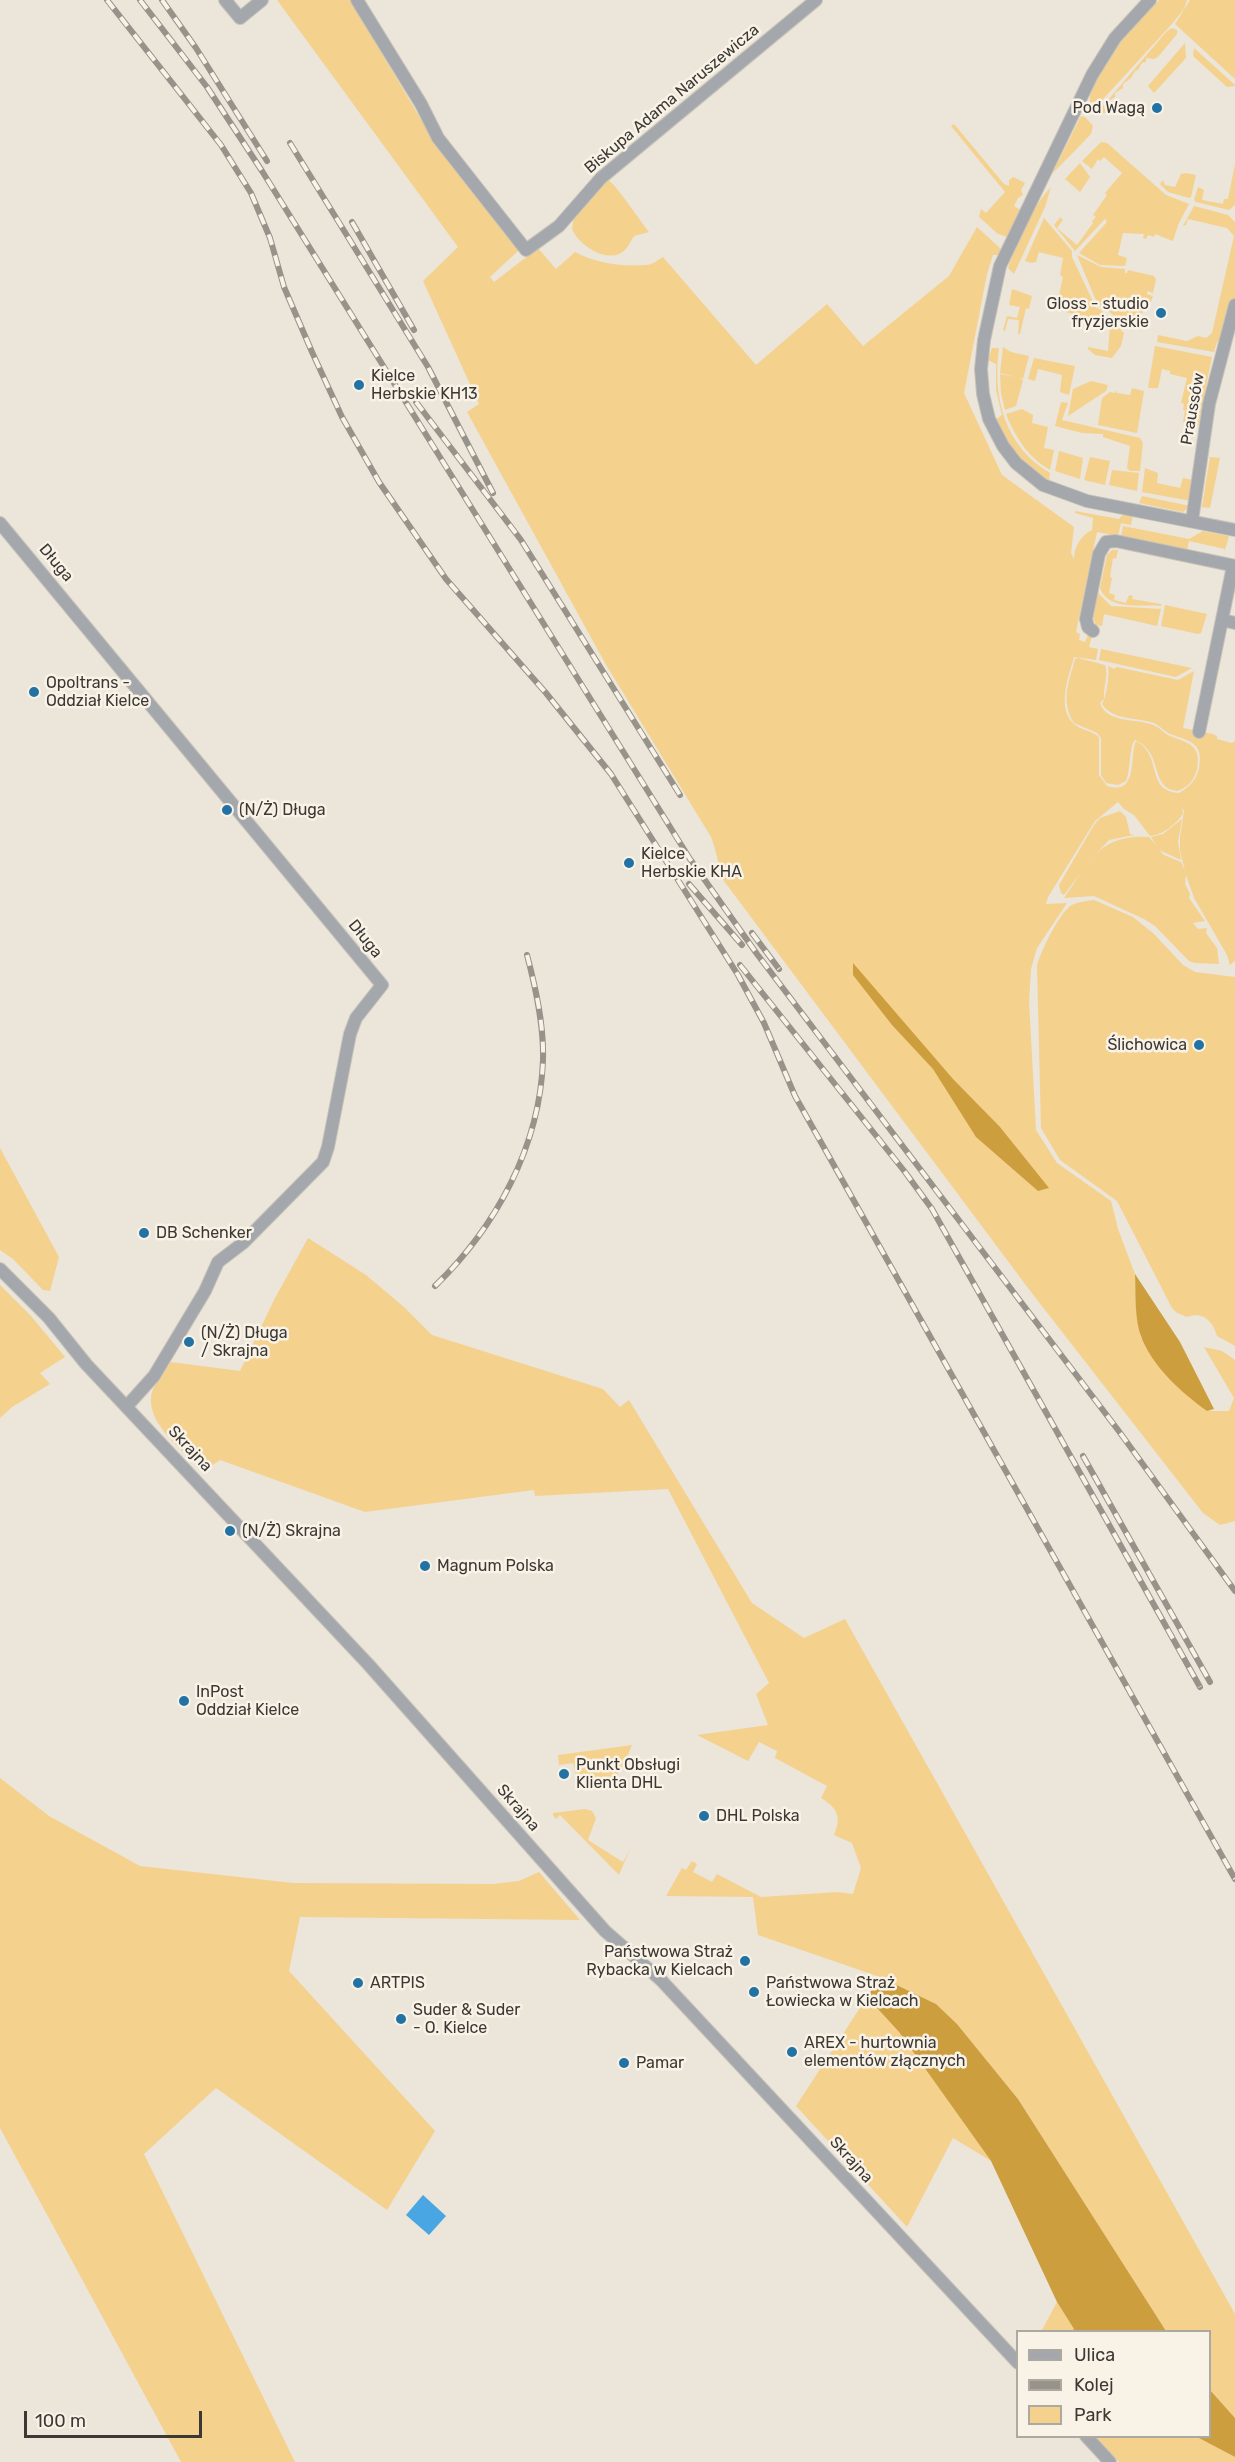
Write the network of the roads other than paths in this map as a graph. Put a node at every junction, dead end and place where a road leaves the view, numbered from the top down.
1 (225, 0) edge
2 (262, 0) edge
3 (357, 0) edge
4 (816, 0) edge
5 (1150, 0) edge
6 (1235, 305) edge
7 (1192, 521) junction
8 (0, 523) edge
9 (1235, 530) edge
10 (1234, 566) edge
11 (1222, 620) junction
12 (1235, 622) edge
13 (1093, 631) dead end
14 (1199, 732) dead end
15 (0, 1269) edge
16 (126, 1406) junction
17 (1016, 2362) edge
18 (1088, 2438) edge
19 (1110, 2462) edge

1 - 2 street
3 - 4 street, Biskupa Adama Naruszewicza
5 - 7 street
6 - 7 street, Praussów
7 - 9 street
8 - 16 street, Długa
10 - 11 street
10 - 13 street
11 - 12 street
11 - 14 street
15 - 16 street, Skrajna
16 - 17 street, Skrajna
18 - 19 street

